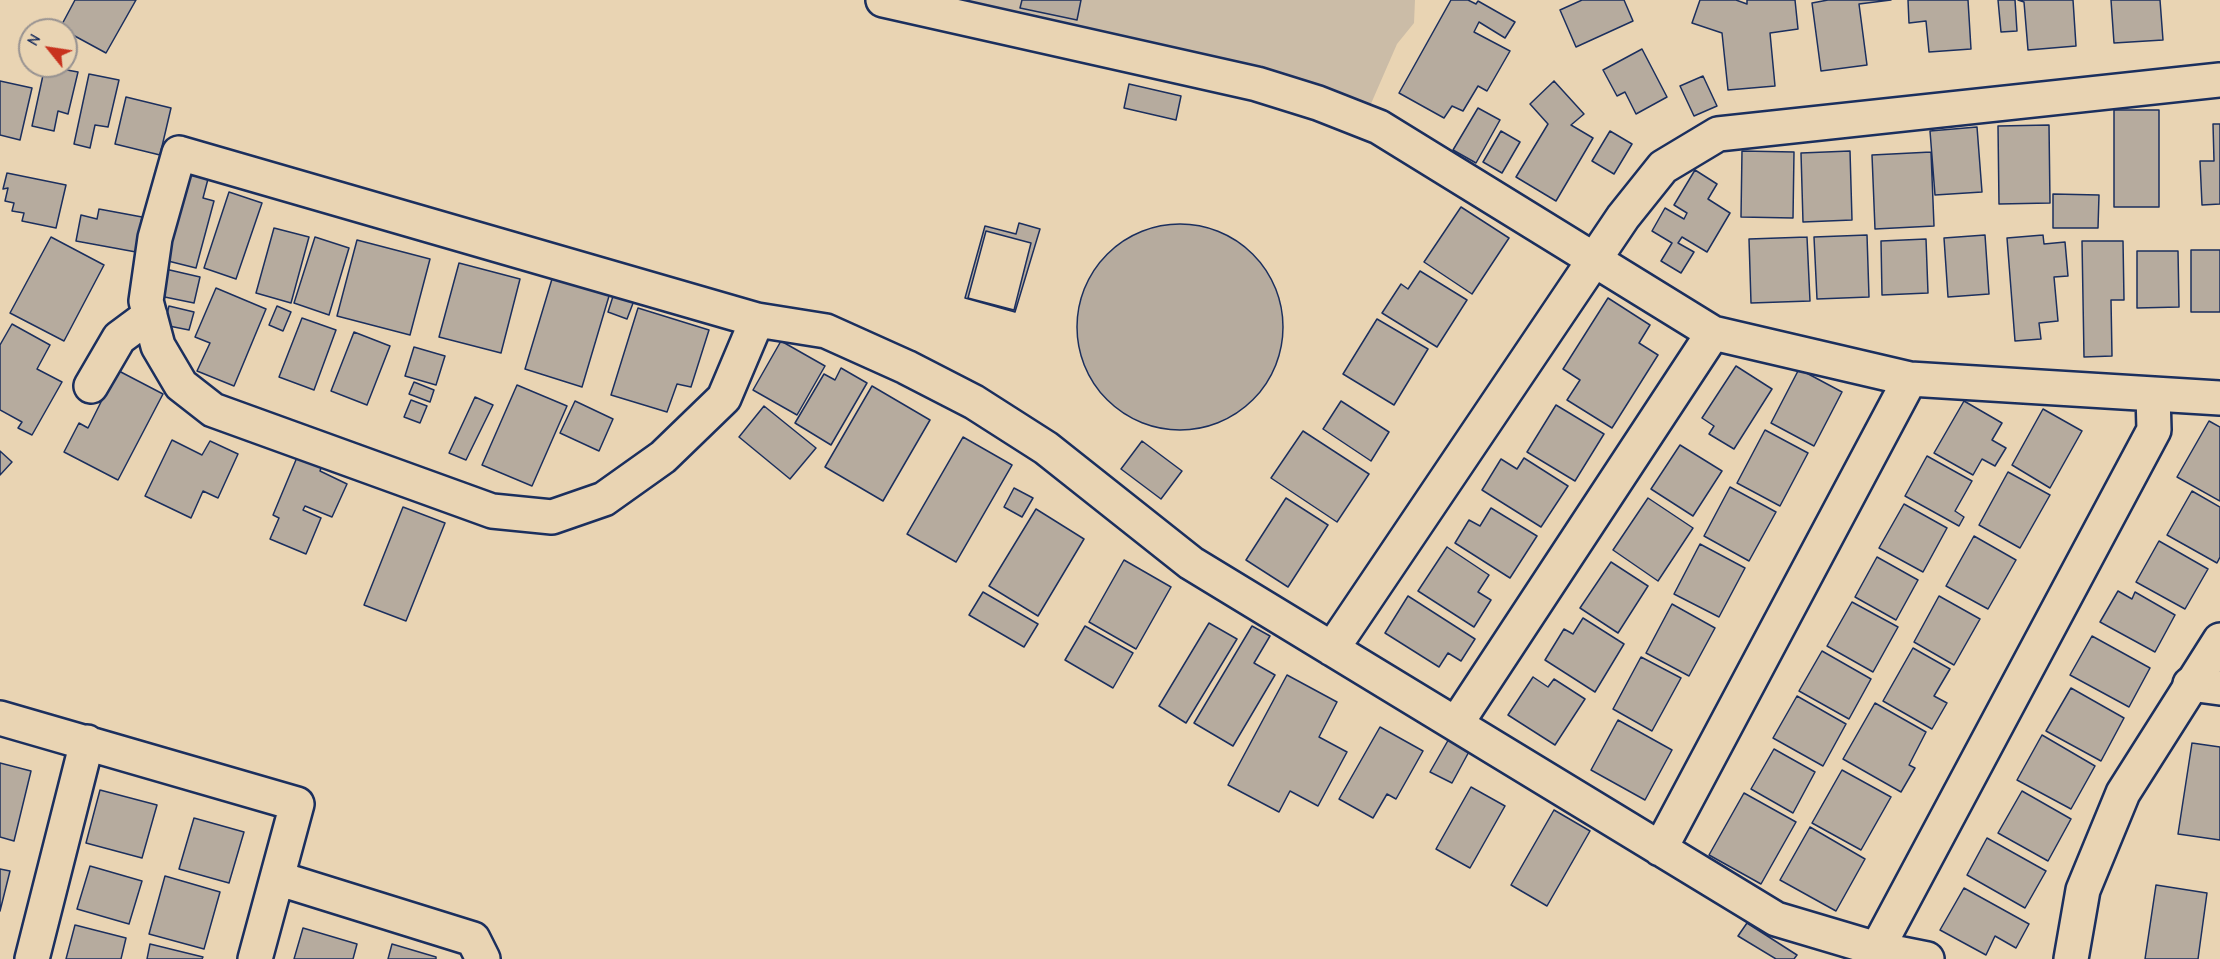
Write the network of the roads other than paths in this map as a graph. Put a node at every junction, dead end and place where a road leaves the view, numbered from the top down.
1 (883, 0) edge
2 (2220, 80) edge
3 (1594, 260) junction
4 (150, 315) junction
5 (758, 320) junction
6 (1713, 333) junction
7 (1911, 379) junction
8 (91, 386) dead end
9 (2153, 394) junction
10 (2220, 399) edge
11 (2220, 640) edge
12 (1332, 649) junction
13 (2205, 686) edge
14 (0, 718) edge
15 (1456, 724) junction
16 (87, 742) junction
17 (1660, 849) junction
18 (277, 878) junction
19 (1877, 949) junction
20 (32, 959) edge
21 (255, 959) edge
22 (483, 959) edge
23 (1927, 959) edge
24 (2071, 959) edge

1 - 3 street
2 - 3 street
3 - 6 street
3 - 12 street
4 - 5 street
4 - 5 street
4 - 8 street
5 - 12 street
6 - 7 street
6 - 15 street
7 - 9 street
7 - 17 street
9 - 10 street
9 - 19 street
11 - 13 street
12 - 15 street
13 - 24 street
14 - 16 street
15 - 17 street
16 - 18 street
16 - 20 street
17 - 19 street
18 - 21 street
18 - 22 street
19 - 23 street

